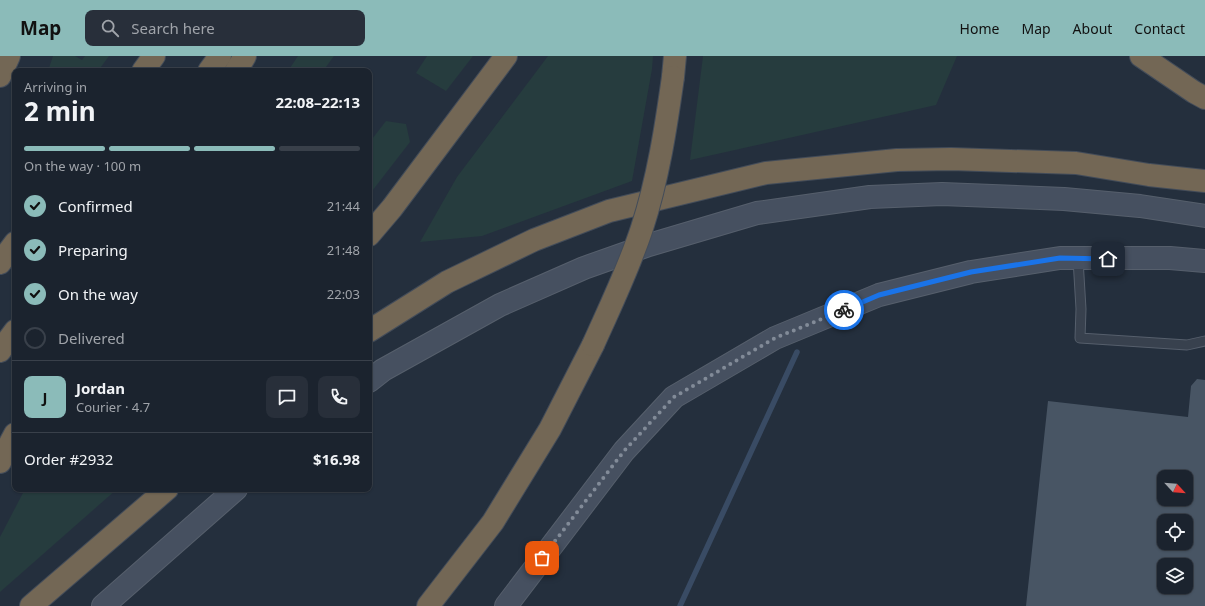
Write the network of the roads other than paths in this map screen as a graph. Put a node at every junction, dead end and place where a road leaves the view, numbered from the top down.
1 (9, 56) edge
2 (154, 56) edge
3 (220, 56) edge
4 (246, 56) edge
5 (506, 56) edge
6 (1140, 56) edge
7 (674, 66) edge
8 (145, 68) edge
9 (211, 68) edge
10 (238, 68) edge
11 (0, 76) edge
12 (1205, 98) edge
13 (1205, 180) edge
14 (1205, 216) edge
15 (372, 231) edge
16 (12, 247) edge
17 (1078, 259) junction
18 (1205, 261) edge
19 (0, 263) edge
20 (372, 329) edge
21 (12, 335) edge
22 (1205, 340) edge
23 (0, 351) edge
24 (372, 379) edge
25 (12, 440) edge
26 (0, 462) edge
27 (151, 492) edge
28 (163, 492) edge
29 (233, 492) edge
30 (109, 538) junction
31 (32, 606) edge
32 (103, 606) edge
33 (428, 606) edge
34 (506, 606) edge

1 - 11 highway
2 - 8 highway
3 - 9 highway
4 - 10 highway
5 - 15 highway
6 - 12 highway
7 - 33 highway, bridge
13 - 20 highway
14 - 24 main road
16 - 19 highway
17 - 18 main road
17 - 22 lane
17 - 34 main road
21 - 23 highway
25 - 26 highway
27 - 30 highway
28 - 30 highway
29 - 32 main road
30 - 31 highway

